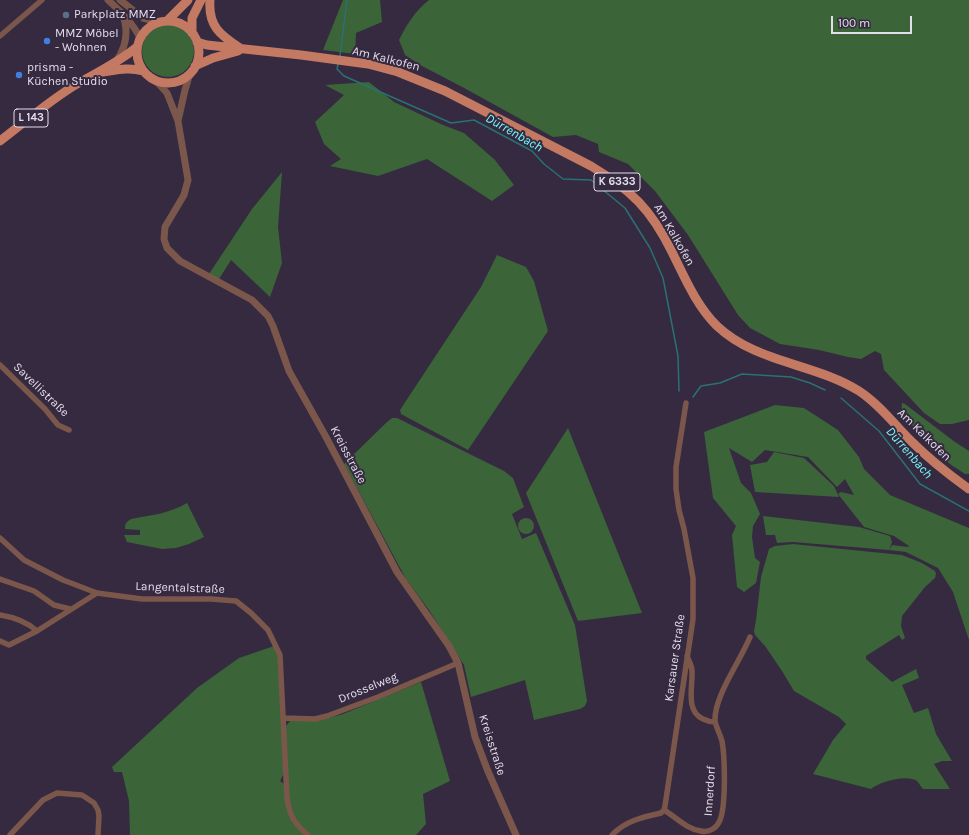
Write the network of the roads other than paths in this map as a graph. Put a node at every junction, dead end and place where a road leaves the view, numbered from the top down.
1 (42, 0) edge
2 (108, 0) edge
3 (120, 0) edge
4 (188, 0) edge
5 (201, 0) edge
6 (210, 0) edge
7 (122, 14) junction
8 (162, 21) junction
9 (192, 32) junction
10 (0, 36) edge
11 (197, 42) junction
12 (139, 43) junction
13 (243, 49) junction
14 (116, 62) junction
15 (193, 70) junction
16 (143, 71) junction
17 (100, 72) junction
18 (156, 81) junction
19 (178, 121) junction
20 (0, 141) edge
21 (0, 366) edge
22 (686, 403) dead end
23 (69, 430) dead end
24 (969, 489) edge
25 (0, 538) edge
26 (0, 579) edge
27 (97, 593) junction
28 (70, 609) junction
29 (0, 615) edge
30 (37, 631) junction
31 (750, 636) dead end
32 (0, 641) edge
33 (687, 655) junction
34 (458, 663) junction
35 (284, 718) junction
36 (715, 722) junction
37 (664, 810) junction
38 (10, 835) edge
39 (98, 835) edge
40 (308, 835) edge
41 (516, 835) edge
42 (612, 835) edge

1 - 10 street
2 - 7 street
3 - 8 street
4 - 8 main road, L 143
5 - 9 main road
6 - 13 main road
7 - 12 street
7 - 14 street
8 - 9 main road
8 - 12 main road, L 143
9 - 11 main road
11 - 13 main road, Am Kalkofen / K 6333
11 - 15 main road
12 - 14 main road, L 143
12 - 16 main road
13 - 15 main road, Am Kalkofen / K 6333
13 - 24 main road, Am Kalkofen / K 6333
14 - 17 main road, L 143
15 - 18 main road
15 - 19 street, Kreisstraße
16 - 17 main road, L 143
16 - 18 main road
17 - 20 main road, L 143
18 - 19 street, Kreisstraße
19 - 34 street, Kreisstraße
21 - 23 street, Savellistraße
22 - 33 street, Karsauer Straße
25 - 27 street, Langentalstraße
26 - 28 street
27 - 28 street
27 - 35 street, Langentalstraße
28 - 30 street
29 - 30 street
30 - 32 street
31 - 36 street
33 - 36 street
33 - 37 street, Karsauer Straße
34 - 35 street, Drosselweg
34 - 41 street, Kreisstraße
35 - 40 street, Langentalstraße
36 - 37 street, Innerdorf
37 - 42 street
38 - 39 street

